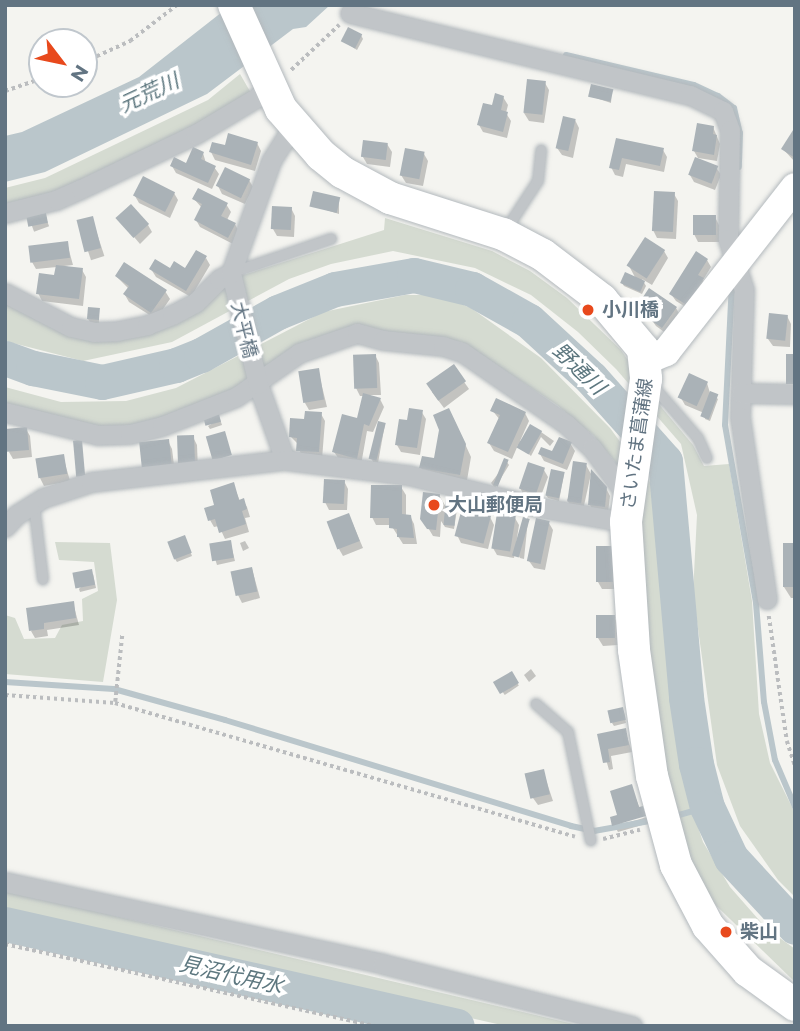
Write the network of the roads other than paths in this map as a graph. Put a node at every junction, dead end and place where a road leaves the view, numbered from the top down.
1 (234, 5) edge
2 (350, 13) road end
3 (269, 85) junction
4 (293, 125) junction
5 (541, 150) dead end
6 (795, 187) edge
7 (5, 212) edge
8 (503, 234) junction
9 (331, 239) dead end
10 (734, 265) junction
11 (231, 276) junction
12 (5, 293) edge
13 (646, 374) junction
14 (257, 383) junction
15 (741, 393) junction
16 (795, 394) edge
17 (5, 412) edge
18 (707, 458) dead end
19 (285, 460) junction
20 (627, 501) junction
21 (34, 504) junction
22 (5, 527) edge
23 (43, 579) dead end
24 (767, 599) road end
25 (536, 704) dead end
26 (590, 839) road end
27 (5, 882) edge
28 (795, 1005) edge
29 (632, 1026) edge

1 - 3 main road, さいたま菖蒲線
2 - 10 street
3 - 4 main road, さいたま菖蒲線
3 - 7 street
4 - 8 main road, さいたま菖蒲線
4 - 11 street
5 - 8 lane
6 - 10 street
8 - 13 main road, さいたま菖蒲線
9 - 11 lane
10 - 13 street
10 - 15 street
11 - 12 street
11 - 14 street, 大平橋
13 - 18 lane
13 - 20 main road, さいたま菖蒲線
14 - 17 street
14 - 19 street, 大平橋
14 - 20 street
15 - 16 street
15 - 24 street
19 - 20 street
19 - 21 street
20 - 28 main road, さいたま菖蒲線
21 - 22 street
21 - 23 lane
25 - 26 lane
27 - 29 street

